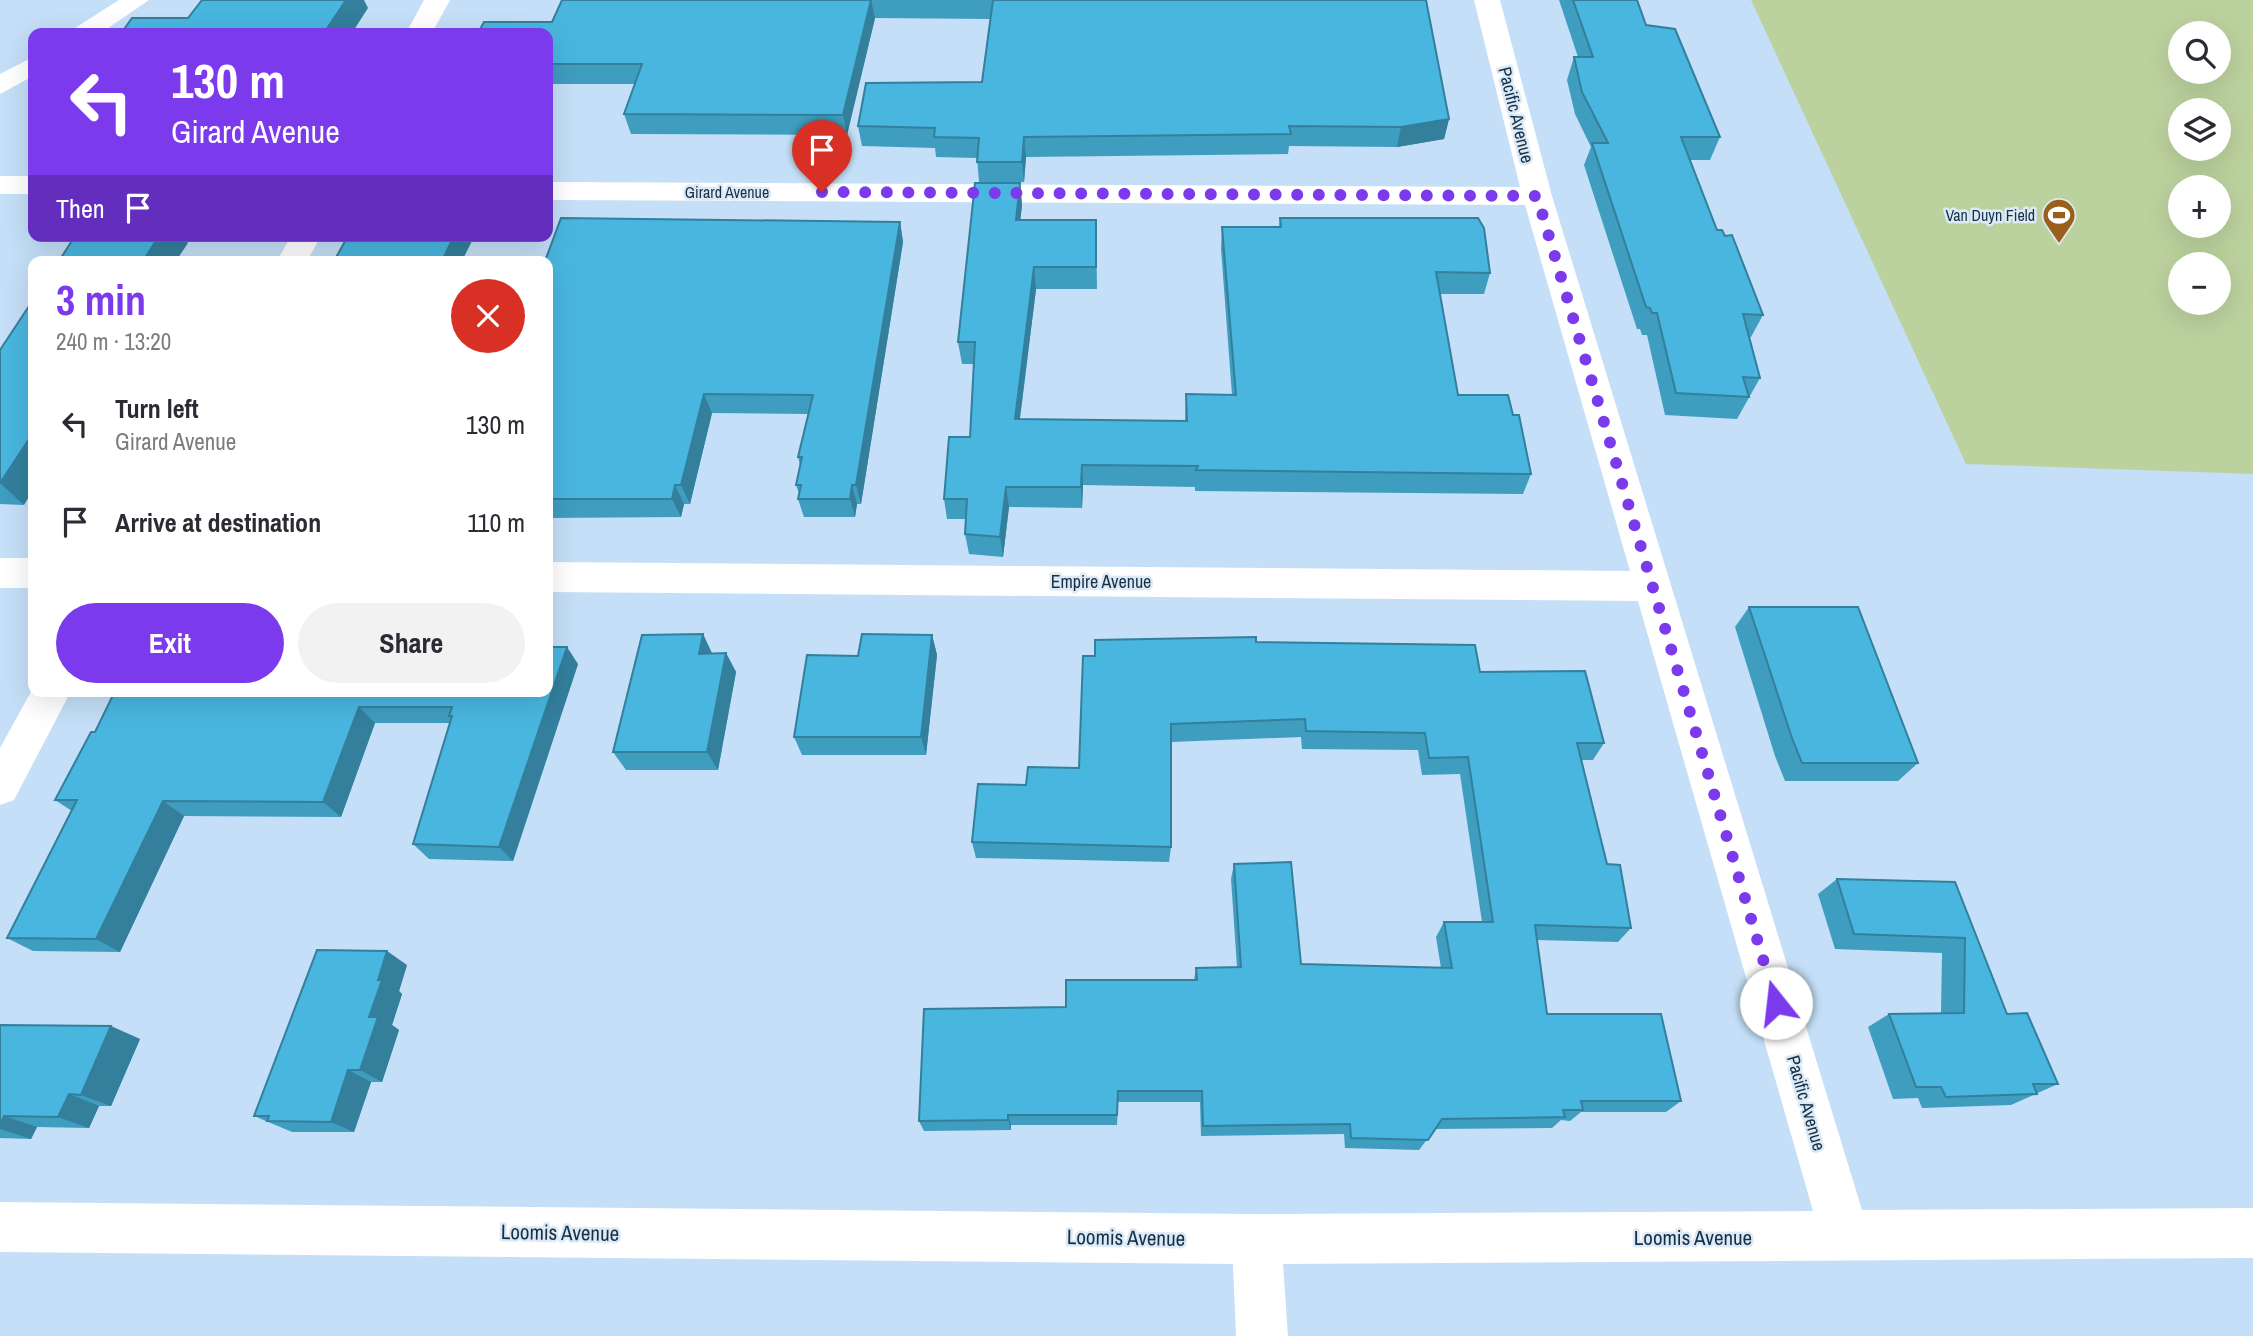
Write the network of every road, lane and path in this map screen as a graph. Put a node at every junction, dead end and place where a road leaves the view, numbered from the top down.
1 (136, 0) edge
2 (437, 0) edge
3 (1487, 0) edge
4 (92, 28) edge
5 (422, 28) edge
6 (28, 68) edge
7 (0, 86) edge
8 (0, 185) edge
9 (28, 185) edge
10 (553, 191) edge
11 (1537, 196) junction
12 (0, 573) edge
13 (28, 573) edge
14 (553, 577) edge
15 (1654, 586) junction
16 (49, 697) edge
17 (0, 787) edge
18 (0, 1227) edge
19 (2253, 1233) edge
20 (1845, 1237) junction
21 (1257, 1240) junction
22 (1262, 1336) edge

1 - 4 street
2 - 5 street
3 - 11 street, Pacific Avenue
6 - 7 street
8 - 9 street
10 - 11 street, Girard Avenue
11 - 15 street, Pacific Avenue
12 - 13 street
14 - 15 street, Empire Avenue
15 - 20 street, Pacific Avenue
16 - 17 street
18 - 21 street, Loomis Avenue
19 - 20 street, Loomis Avenue
20 - 21 street, Loomis Avenue
21 - 22 street

